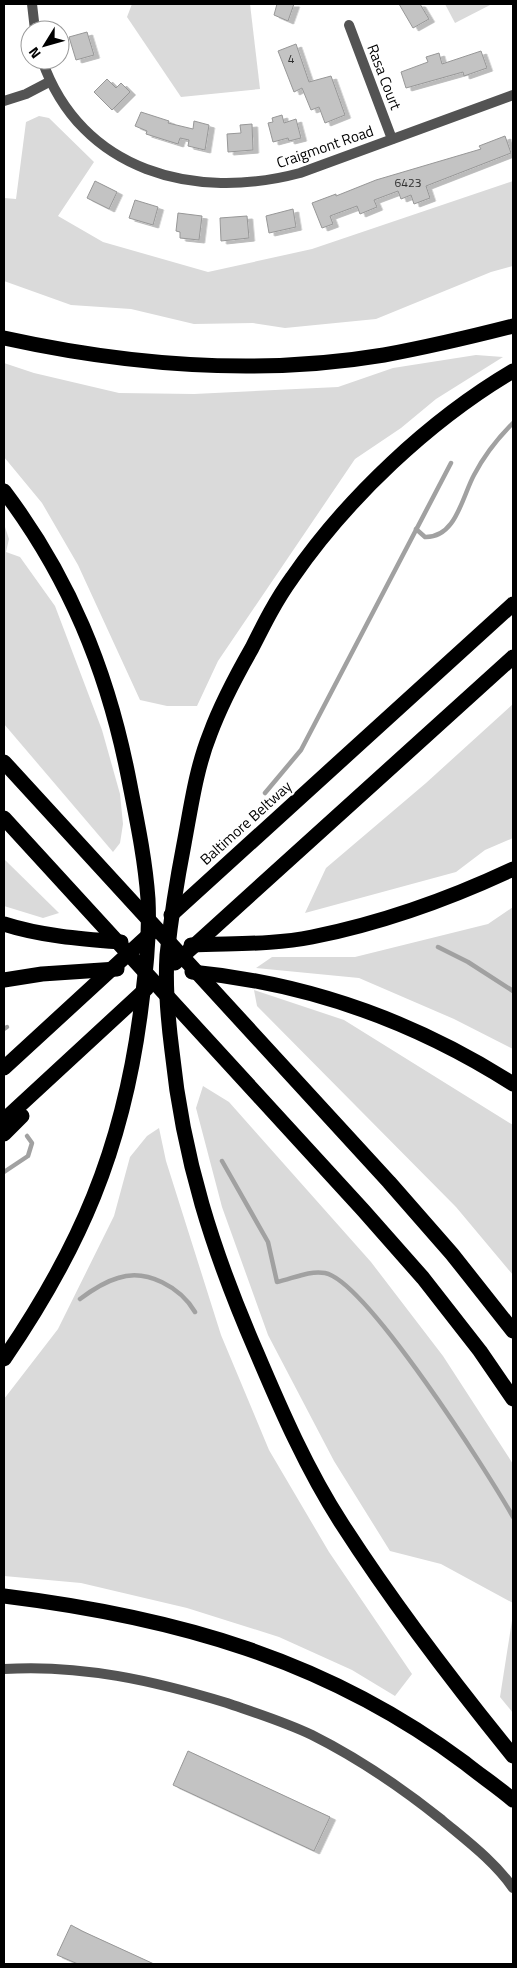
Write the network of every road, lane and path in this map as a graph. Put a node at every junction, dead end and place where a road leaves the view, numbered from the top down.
1 (32, 4) edge
2 (33, 20) edge
3 (348, 25) dead end
4 (45, 70) edge
5 (49, 82) junction
6 (513, 95) edge
7 (4, 101) edge
8 (392, 139) junction
9 (513, 326) edge
10 (4, 338) edge
11 (513, 371) edge
12 (4, 491) edge
13 (513, 604) edge
14 (513, 657) edge
15 (4, 762) edge
16 (4, 818) edge
17 (513, 869) edge
18 (4, 924) edge
19 (4, 980) edge
20 (152, 983) junction
21 (41, 1032) junction
22 (4, 1060) edge
23 (4, 1068) edge
24 (513, 1084) edge
25 (4, 1120) edge
26 (4, 1134) edge
27 (513, 1331) edge
28 (4, 1359) edge
29 (513, 1399) edge
30 (4, 1596) edge
31 (4, 1668) edge
32 (513, 1756) edge
33 (513, 1800) edge
34 (513, 1888) edge

1 - 2 street
3 - 8 street, Rasa Court
4 - 5 street, Craigmont Road
5 - 7 street
5 - 8 street, Craigmont Road
6 - 8 street, Craigmont Road
9 - 10 highway
11 - 32 highway
12 - 28 highway
13 - 21 highway, Baltimore Beltway
14 - 20 highway
15 - 27 highway
16 - 29 highway
17 - 18 highway
19 - 24 highway
20 - 25 highway
20 - 26 highway
21 - 22 highway
21 - 23 highway, Baltimore Beltway
30 - 33 highway
31 - 34 street

